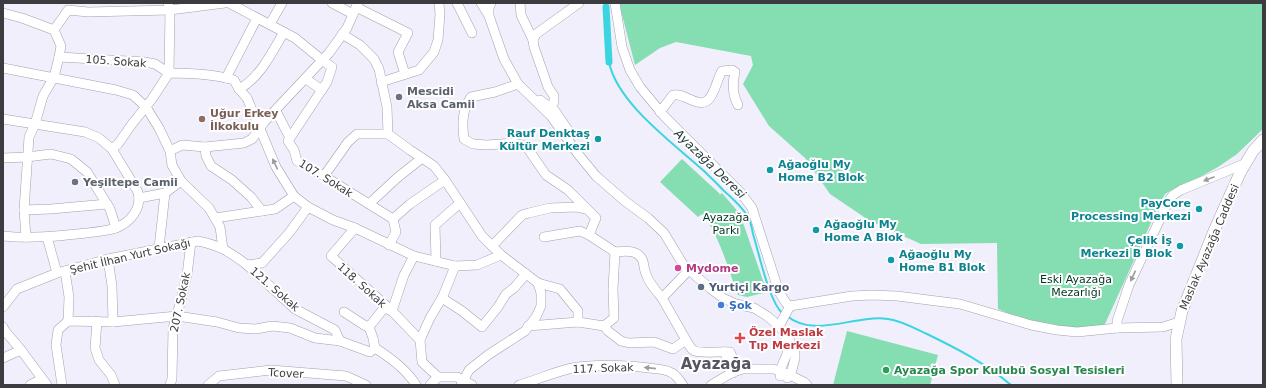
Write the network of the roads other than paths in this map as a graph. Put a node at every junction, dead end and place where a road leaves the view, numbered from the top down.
1 (225, 3) edge
2 (229, 3) edge
3 (282, 3) edge
4 (332, 3) edge
5 (439, 3) edge
6 (457, 3) edge
7 (481, 3) edge
8 (491, 3) edge
9 (520, 3) edge
10 (580, 3) edge
11 (615, 3) edge
12 (169, 6) edge
13 (89, 7) edge
14 (356, 8) edge
15 (3, 13) edge
16 (489, 16) junction
17 (257, 18) junction
18 (270, 24) junction
19 (54, 30) junction
20 (284, 32) junction
21 (472, 33) dead end
22 (342, 34) junction
23 (533, 40) junction
24 (59, 57) junction
25 (322, 60) junction
26 (3, 68) edge
27 (315, 69) junction
28 (169, 74) junction
29 (405, 74) junction
30 (54, 77) junction
31 (226, 78) junction
32 (306, 79) junction
33 (328, 79) junction
34 (381, 82) junction
35 (518, 84) junction
36 (239, 89) junction
37 (322, 90) junction
38 (738, 105) dead end
39 (146, 107) junction
40 (549, 109) junction
41 (276, 111) junction
42 (660, 112) junction
43 (3, 119) edge
44 (35, 124) junction
45 (260, 128) junction
46 (388, 134) junction
47 (290, 138) junction
48 (1263, 140) edge
49 (205, 147) junction
50 (1263, 148) edge
51 (112, 149) junction
52 (170, 151) junction
53 (27, 157) junction
54 (3, 158) edge
55 (422, 158) junction
56 (1244, 164) junction
57 (324, 176) junction
58 (445, 180) junction
59 (181, 181) junction
60 (165, 193) junction
61 (294, 196) junction
62 (139, 198) junction
63 (460, 203) junction
64 (107, 204) junction
65 (368, 204) junction
66 (308, 207) junction
67 (587, 209) junction
68 (24, 210) junction
69 (262, 211) junction
70 (215, 218) junction
71 (393, 219) junction
72 (116, 228) junction
73 (355, 228) junction
74 (589, 235) junction
75 (3, 236) edge
76 (26, 237) junction
77 (47, 237) junction
78 (544, 237) dead end
79 (191, 242) junction
80 (389, 245) junction
81 (492, 246) junction
82 (159, 248) junction
83 (223, 249) junction
84 (615, 252) junction
85 (501, 255) junction
86 (414, 256) junction
87 (108, 259) junction
88 (436, 261) junction
89 (247, 265) junction
90 (455, 266) junction
91 (689, 270) junction
92 (61, 272) junction
93 (526, 274) junction
94 (538, 283) junction
95 (442, 298) junction
96 (662, 298) junction
97 (742, 306) junction
98 (790, 306) junction
99 (3, 307) edge
100 (392, 311) junction
101 (344, 312) dead end
102 (177, 316) junction
103 (1182, 320) junction
104 (68, 321) junction
105 (97, 321) junction
106 (113, 322) junction
107 (578, 322) junction
108 (3, 326) edge
109 (528, 326) junction
110 (604, 326) junction
111 (778, 326) junction
112 (368, 327) junction
113 (1117, 328) junction
114 (1142, 328) junction
115 (1176, 338) junction
116 (420, 340) junction
117 (686, 340) junction
118 (340, 341) junction
119 (375, 348) junction
120 (22, 350) junction
121 (3, 358) edge
122 (1177, 362) junction
123 (734, 374) junction
124 (784, 375) junction
125 (438, 377) junction
126 (45, 382) edge
127 (462, 382) edge
128 (30, 385) edge
129 (62, 385) edge
130 (115, 385) edge
131 (170, 385) edge
132 (208, 385) edge
133 (366, 385) edge
134 (416, 385) edge
135 (430, 385) edge
136 (472, 385) edge
137 (519, 385) edge
138 (683, 385) edge
139 (710, 385) edge
140 (718, 385) edge
141 (801, 385) edge
142 (807, 385) edge
143 (1177, 385) edge

1 - 12 street
2 - 17 street
3 - 18 street
4 - 14 street
5 - 29 street
6 - 21 street
7 - 16 street
8 - 16 street
9 - 23 street
10 - 23 street
11 - 42 street
12 - 13 street
12 - 28 street
13 - 19 street
14 - 22 street
14 - 29 street
15 - 19 street
16 - 35 street
17 - 18 street
17 - 31 street
18 - 20 street
19 - 24 street
20 - 25 street
20 - 36 street
22 - 25 street
22 - 34 street
23 - 40 street
24 - 28 street, 105. Sokak
24 - 30 street
25 - 27 street
25 - 33 street
26 - 30 street
27 - 32 street
27 - 33 street
28 - 31 street
28 - 39 street
29 - 34 street
30 - 39 street
30 - 44 street
31 - 36 street
32 - 37 street
32 - 41 street
33 - 37 street
34 - 46 street
35 - 40 street
35 - 67 street
36 - 45 street
37 - 47 street
38 - 42 street
39 - 51 street
39 - 52 street
40 - 91 street
41 - 45 street
41 - 47 street, 107. Sokak
42 - 98 street
43 - 44 street
44 - 51 street
44 - 53 street
45 - 49 street
61 -> 45 street
46 - 55 street
46 - 57 street
47 - 57 street, 107. Sokak
48 - 56 main road, Maslak Ayazağa Caddesi
49 - 52 street
49 - 69 street
50 - 103 main road, Maslak Ayazağa Caddesi
51 - 62 street
52 - 59 street
53 - 54 street
53 - 64 street
53 - 68 street
55 - 58 street
55 - 65 street
56 - 103 main road, Maslak Ayazağa Caddesi
56 -> 113 street
57 - 65 street, 107. Sokak
58 - 63 street
58 - 71 street
59 - 60 street
59 - 70 street
60 - 62 street
60 - 82 street
61 - 66 street
61 - 69 street
62 - 72 street
63 - 81 street
63 - 88 street
64 - 68 street
64 - 72 street
65 - 71 street, 107. Sokak
66 - 73 street
66 - 89 street
67 - 74 street
67 - 81 street
68 - 76 street
69 - 70 street
70 - 83 street
71 - 80 street
72 - 77 street
73 - 80 street
73 - 100 street, 118. Sokak
74 - 78 street
74 - 84 street
75 - 76 street
76 - 77 street
77 - 92 street
79 - 82 street, Şehit İlhan Yurt Sokağı
79 - 83 street, Şehit İlhan Yurt Sokağı
79 - 102 street, 207. Sokak
80 - 86 street
81 - 85 street
82 - 87 street, Şehit İlhan Yurt Sokağı
83 - 89 street, Şehit İlhan Yurt Sokağı
84 - 96 street
84 - 110 street
85 - 90 street
85 - 93 street
86 - 88 street
86 - 100 street
87 - 92 street, Şehit İlhan Yurt Sokağı
87 - 106 street
88 - 90 street
89 - 118 street, 121. Sokak
90 - 95 street
91 - 96 street
91 - 97 street
92 - 99 street, Şehit İlhan Yurt Sokağı
92 - 104 street
93 - 94 street
93 - 95 street
94 - 107 street
94 - 109 street
95 - 116 street
96 - 117 street
97 - 111 street
97 - 124 street
98 - 111 street
98 - 113 street
100 - 112 street
100 - 116 street, 118. Sokak
101 - 112 street
102 - 106 street
102 - 118 street
102 - 131 street, 207. Sokak
103 - 114 street
103 - 115 main road, Maslak Ayazağa Caddesi
103 - 122 main road, Maslak Ayazağa Caddesi
104 - 105 street
104 - 129 street
105 - 106 street
105 - 130 street
107 - 109 street
107 - 110 street
108 - 120 street
109 - 127 street
110 - 117 street
111 - 124 street
112 - 119 street
113 - 114 street
114 - 115 street
115 - 122 main road, Maslak Ayazağa Caddesi
116 - 125 street
117 - 123 street
118 - 119 street
119 - 134 street
120 - 121 street
120 - 126 street
122 - 143 main road, Maslak Ayazağa Caddesi
123 - 124 street
123 - 139 street
123 - 140 street
124 - 141 street
124 - 142 street
125 - 127 street
125 - 135 street
126 - 128 street
127 - 136 street
132 - 133 street, Tcover
138 -> 137 street, 117. Sokak

